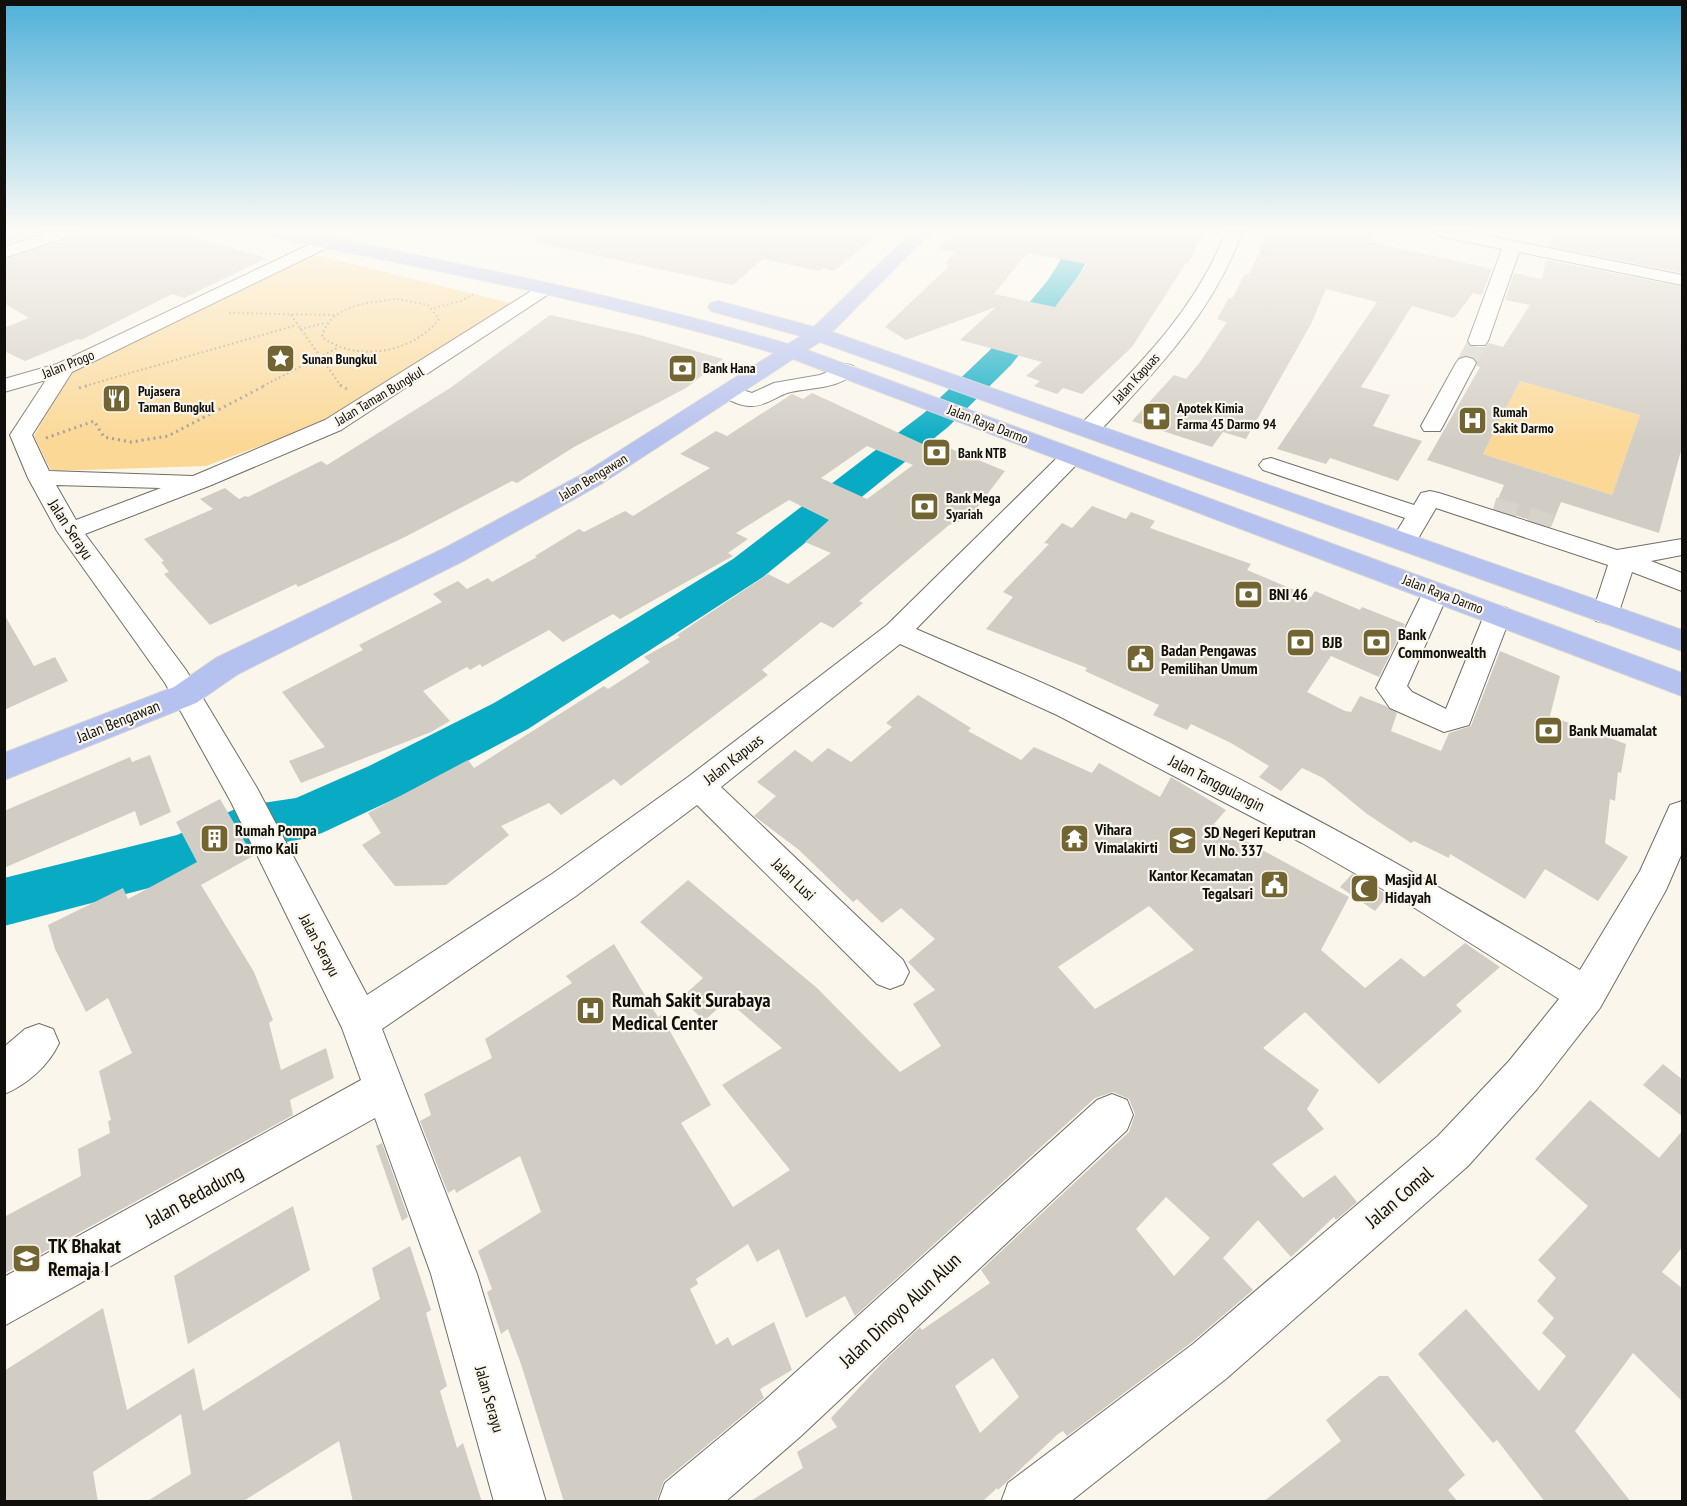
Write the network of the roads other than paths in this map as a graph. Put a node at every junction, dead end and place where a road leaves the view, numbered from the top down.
1 (204, 302) edge
2 (527, 302) edge
3 (600, 302) edge
4 (703, 302) edge
5 (850, 302) edge
6 (1199, 302) edge
7 (1492, 302) edge
8 (818, 334) junction
9 (1478, 340) tunnel mouth
10 (793, 352) junction
11 (1466, 363) tunnel mouth
12 (64, 368) junction
13 (846, 370) junction
14 (4, 386) edge
15 (730, 392) junction
16 (1432, 426) dead end
17 (1089, 429) junction
18 (12, 435) edge
19 (1072, 456) junction
20 (1271, 465) dead end
21 (1349, 471) dead end
22 (40, 478) junction
23 (201, 481) junction
24 (1432, 505) junction
25 (1493, 509) tunnel mouth
26 (1551, 526) tunnel mouth
27 (70, 531) junction
28 (1404, 541) junction
29 (1683, 547) edge
30 (1622, 561) junction
31 (1683, 582) edge
32 (1436, 592) junction
33 (1606, 614) junction
34 (1497, 615) junction
35 (897, 632) junction
36 (1683, 641) edge
37 (1683, 685) edge
38 (181, 686) junction
39 (4, 745) edge
40 (4, 767) edge
41 (699, 786) junction
42 (1683, 814) edge
43 (890, 972) dead end
44 (1586, 995) junction
45 (360, 1022) junction
46 (39, 1042) dead end
47 (4, 1074) edge
48 (384, 1089) junction
49 (1112, 1115) dead end
50 (4, 1303) edge
51 (520, 1502) edge
52 (684, 1502) edge
53 (1027, 1502) edge

1 - 12 street, Jalan Progo
2 - 23 street, Jalan Taman Bungkul
3 - 10 main road, Jalan Raya Darmo
4 - 8 main road, Jalan Raya Darmo
5 - 8 main road, Jalan Bengawan
6 - 17 street, Jalan Kapuas
7 - 9 street
8 - 10 main road, Jalan Bengawan
8 - 17 main road, Jalan Raya Darmo
10 - 13 main road, Jalan Raya Darmo
10 - 15 main road, Jalan Bengawan
11 - 16 street
12 - 14 street, Jalan Progo
12 - 18 street
13 - 15 street
13 - 19 main road, Jalan Raya Darmo
15 - 38 main road, Jalan Bengawan
17 - 28 main road, Jalan Raya Darmo
18 - 22 street, Jalan Serayu
19 - 32 main road, Jalan Raya Darmo
19 - 35 street, Jalan Kapuas
20 - 24 street
21 - 24 street
22 - 23 street, Jalan Taman Bungkul
22 - 27 street, Jalan Serayu
23 - 27 street, Jalan Taman Bungkul
24 - 25 street
24 - 28 street
24 - 30 street
26 - 30 street
27 - 38 street, Jalan Serayu
28 - 33 main road, Jalan Raya Darmo
29 - 30 street
30 - 31 street
30 - 33 street
32 - 34 main road, Jalan Raya Darmo
32 - 34 street
33 - 36 main road, Jalan Raya Darmo
34 - 37 main road, Jalan Raya Darmo
35 - 41 street, Jalan Kapuas
35 - 44 street, Jalan Tanggulangin
38 - 39 main road, Jalan Bengawan
38 - 40 main road, Jalan Bengawan
38 - 45 street, Jalan Serayu
41 - 43 street, Jalan Lusi
41 - 45 street, Jalan Kapuas
42 - 44 street, Jalan Comal
44 - 53 street, Jalan Comal
45 - 48 street, Jalan Serayu
46 - 47 street
48 - 50 street, Jalan Bedadung
48 - 51 street, Jalan Serayu
49 - 52 street, Jalan Dinoyo Alun Alun

